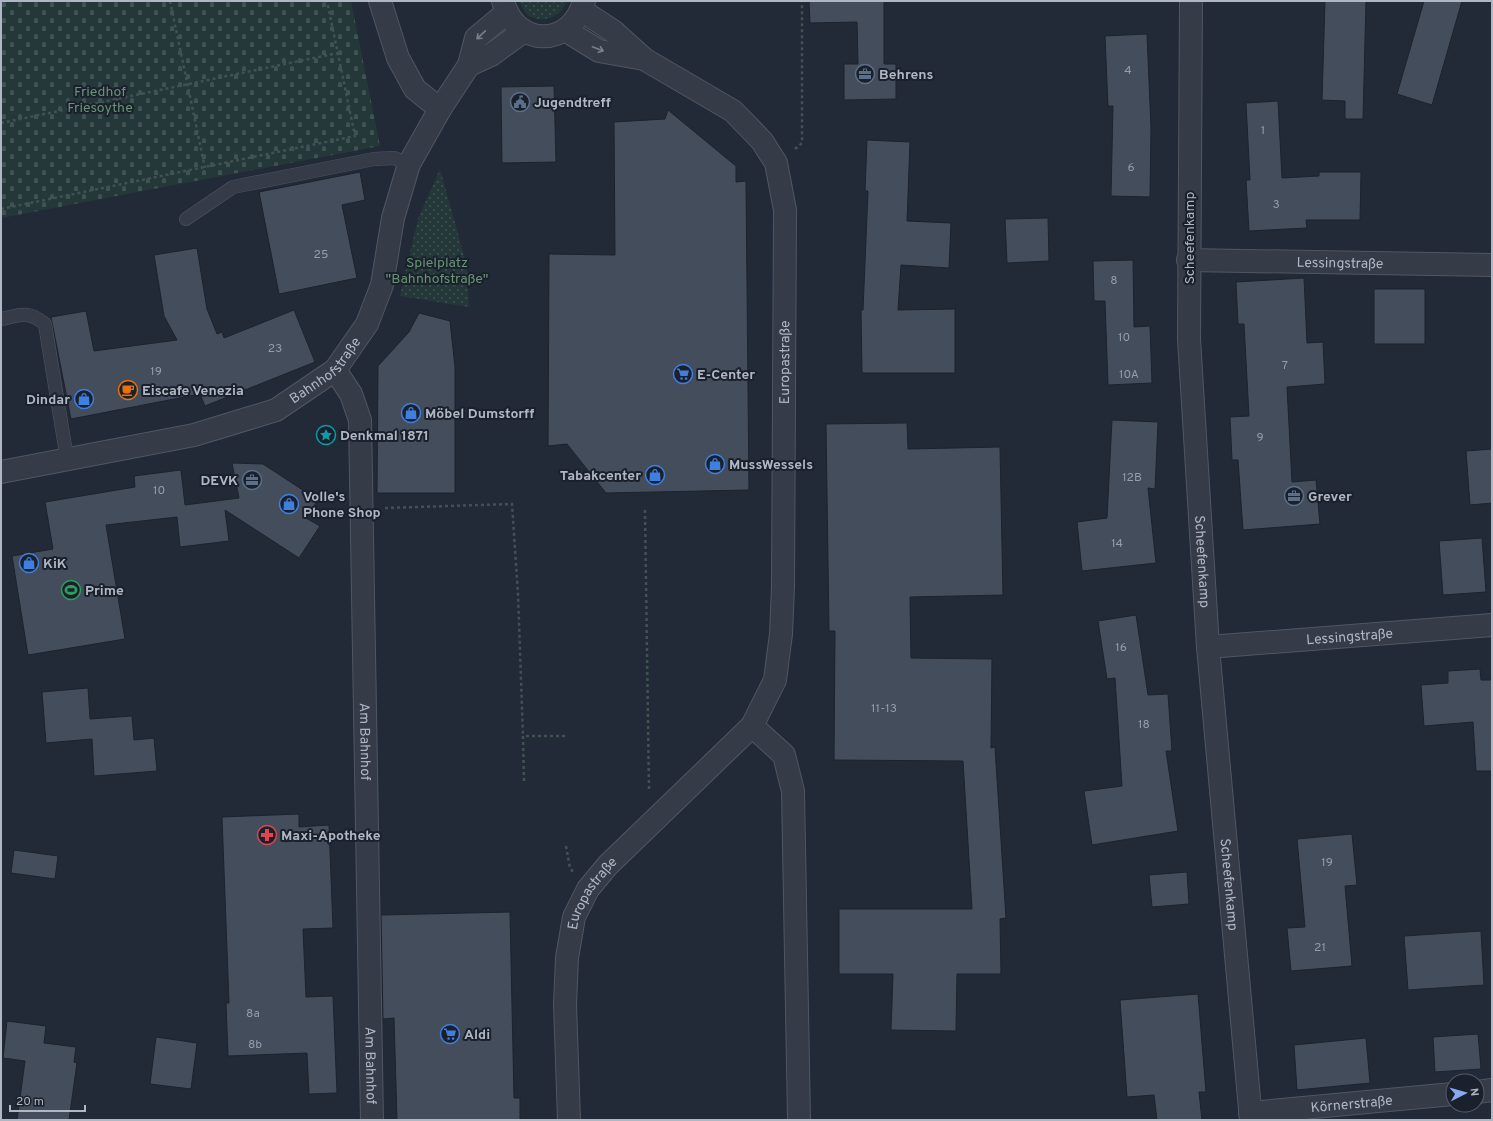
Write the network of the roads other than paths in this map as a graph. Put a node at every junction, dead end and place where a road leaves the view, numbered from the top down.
1 (380, 1) edge
2 (1191, 1) edge
3 (582, 6) edge
4 (504, 7) edge
5 (564, 30) junction
6 (524, 31) junction
7 (644, 59) junction
8 (469, 65) junction
9 (440, 109) junction
10 (409, 164) junction
11 (186, 219) dead end
12 (1188, 260) junction
13 (1492, 265) edge
14 (1, 319) edge
15 (336, 370) junction
16 (67, 459) junction
17 (1, 472) edge
18 (1492, 625) edge
19 (1208, 647) junction
20 (752, 726) junction
21 (1445, 1095) edge
22 (1250, 1117) edge
23 (372, 1120) edge
24 (569, 1120) edge
25 (799, 1120) edge

1 - 9 street
2 - 12 street, Scheefenkamp
3 - 5 street, Bahnhofstraße
3 - 7 street, Europastraße
4 - 6 street, Bahnhofstraße
4 -> 8 street, Bahnhofstraße
5 - 6 street, Bahnhofstraße
5 -> 7 street, Europastraße
6 - 8 street
7 - 20 street, Europastraße
8 - 9 street, Bahnhofstraße
9 - 10 street, Bahnhofstraße
10 - 11 lane
10 - 15 street, Bahnhofstraße
12 - 13 street, Lessingstraße
12 - 19 street, Scheefenkamp
14 - 16 lane
15 - 16 street, Bahnhofstraße
15 - 23 street, Am Bahnhof
16 - 17 street, Bahnhofstraße
18 - 19 street, Lessingstraße
19 - 22 street, Scheefenkamp
20 - 24 street, Europastraße
20 - 25 street
21 - 22 street, Körnerstraße

